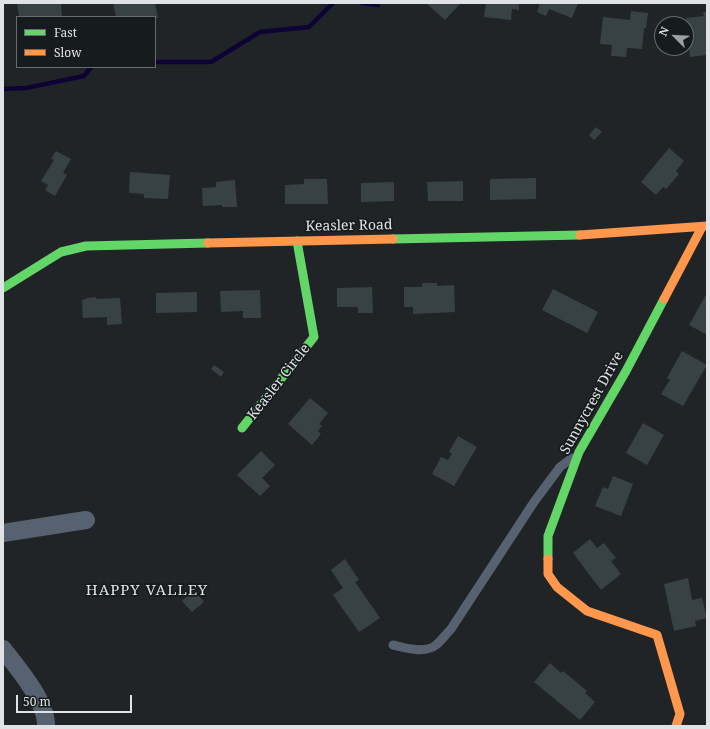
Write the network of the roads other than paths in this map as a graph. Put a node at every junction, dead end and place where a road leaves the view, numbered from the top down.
1 (705, 227) edge
2 (297, 241) junction
3 (3, 288) edge
4 (242, 428) dead end
5 (579, 452) junction
6 (86, 520) dead end
7 (3, 533) edge
8 (393, 645) dead end
9 (3, 649) edge
10 (46, 726) edge
11 (676, 726) edge

1 - 2 street, Keasler Road
1 - 5 street, Sunnycrest Drive
2 - 3 street, Keasler Road
2 - 4 street, Keasler Circle
5 - 8 lane
5 - 11 street, Sunnycrest Drive
6 - 7 street
9 - 10 street

